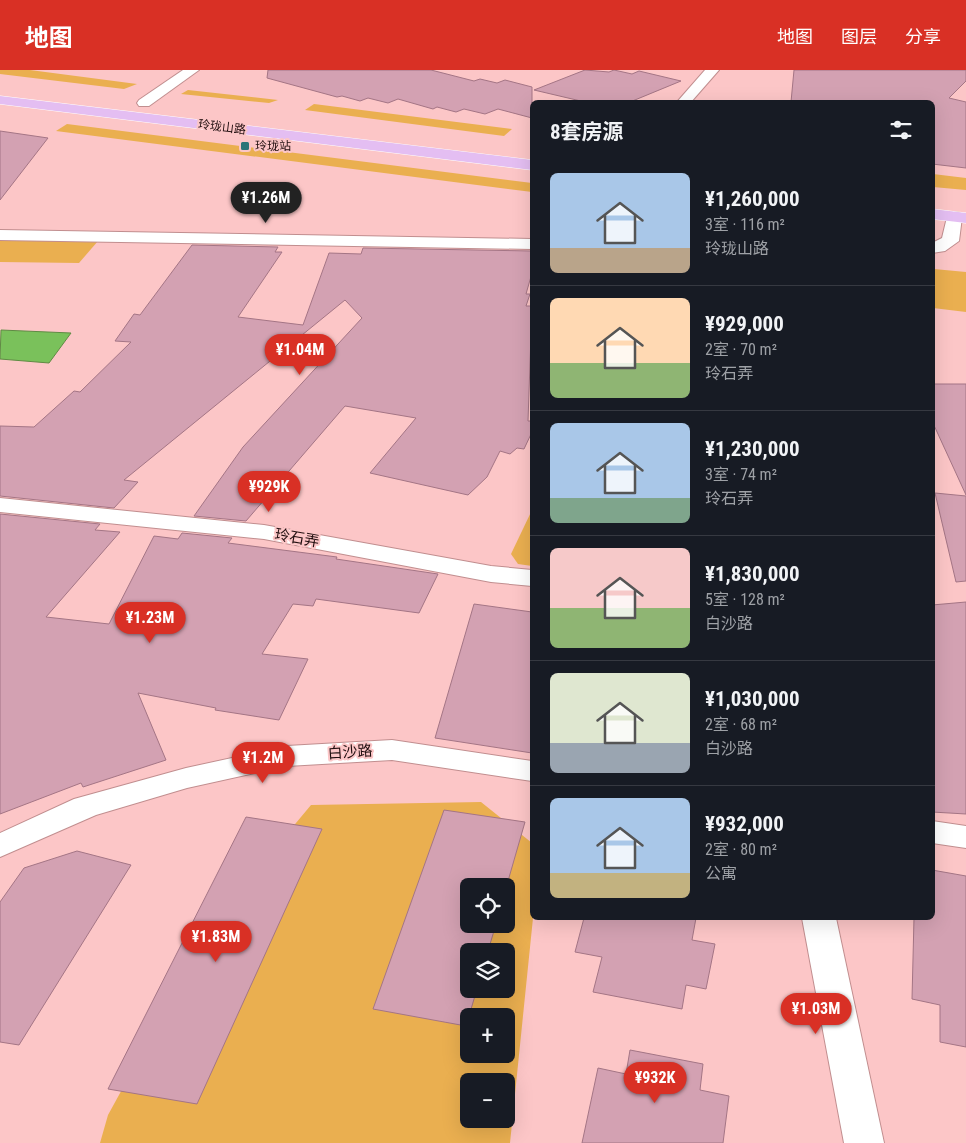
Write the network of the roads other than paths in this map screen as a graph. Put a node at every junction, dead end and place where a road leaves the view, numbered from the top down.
1 (192, 70) edge
2 (712, 70) edge
3 (0, 86) edge
4 (0, 100) edge
5 (686, 100) edge
6 (144, 103) junction
7 (332, 125) dead end
8 (530, 165) edge
9 (935, 214) edge
10 (960, 217) edge
11 (0, 235) edge
12 (530, 244) edge
13 (935, 248) edge
14 (0, 505) edge
15 (530, 578) edge
16 (530, 771) edge
17 (935, 832) edge
18 (966, 837) edge
19 (0, 846) edge
20 (819, 920) edge
21 (864, 1143) edge

1 - 6 street
2 - 5 street
3 - 6 main road, 玲珑山路
4 - 8 main road, 玲珑山路
6 - 7 main road, 玲珑山路
9 - 10 main road
10 - 13 street
11 - 12 street
14 - 15 street, 玲石弄
16 - 19 street, 白沙路
17 - 18 street
20 - 21 street

